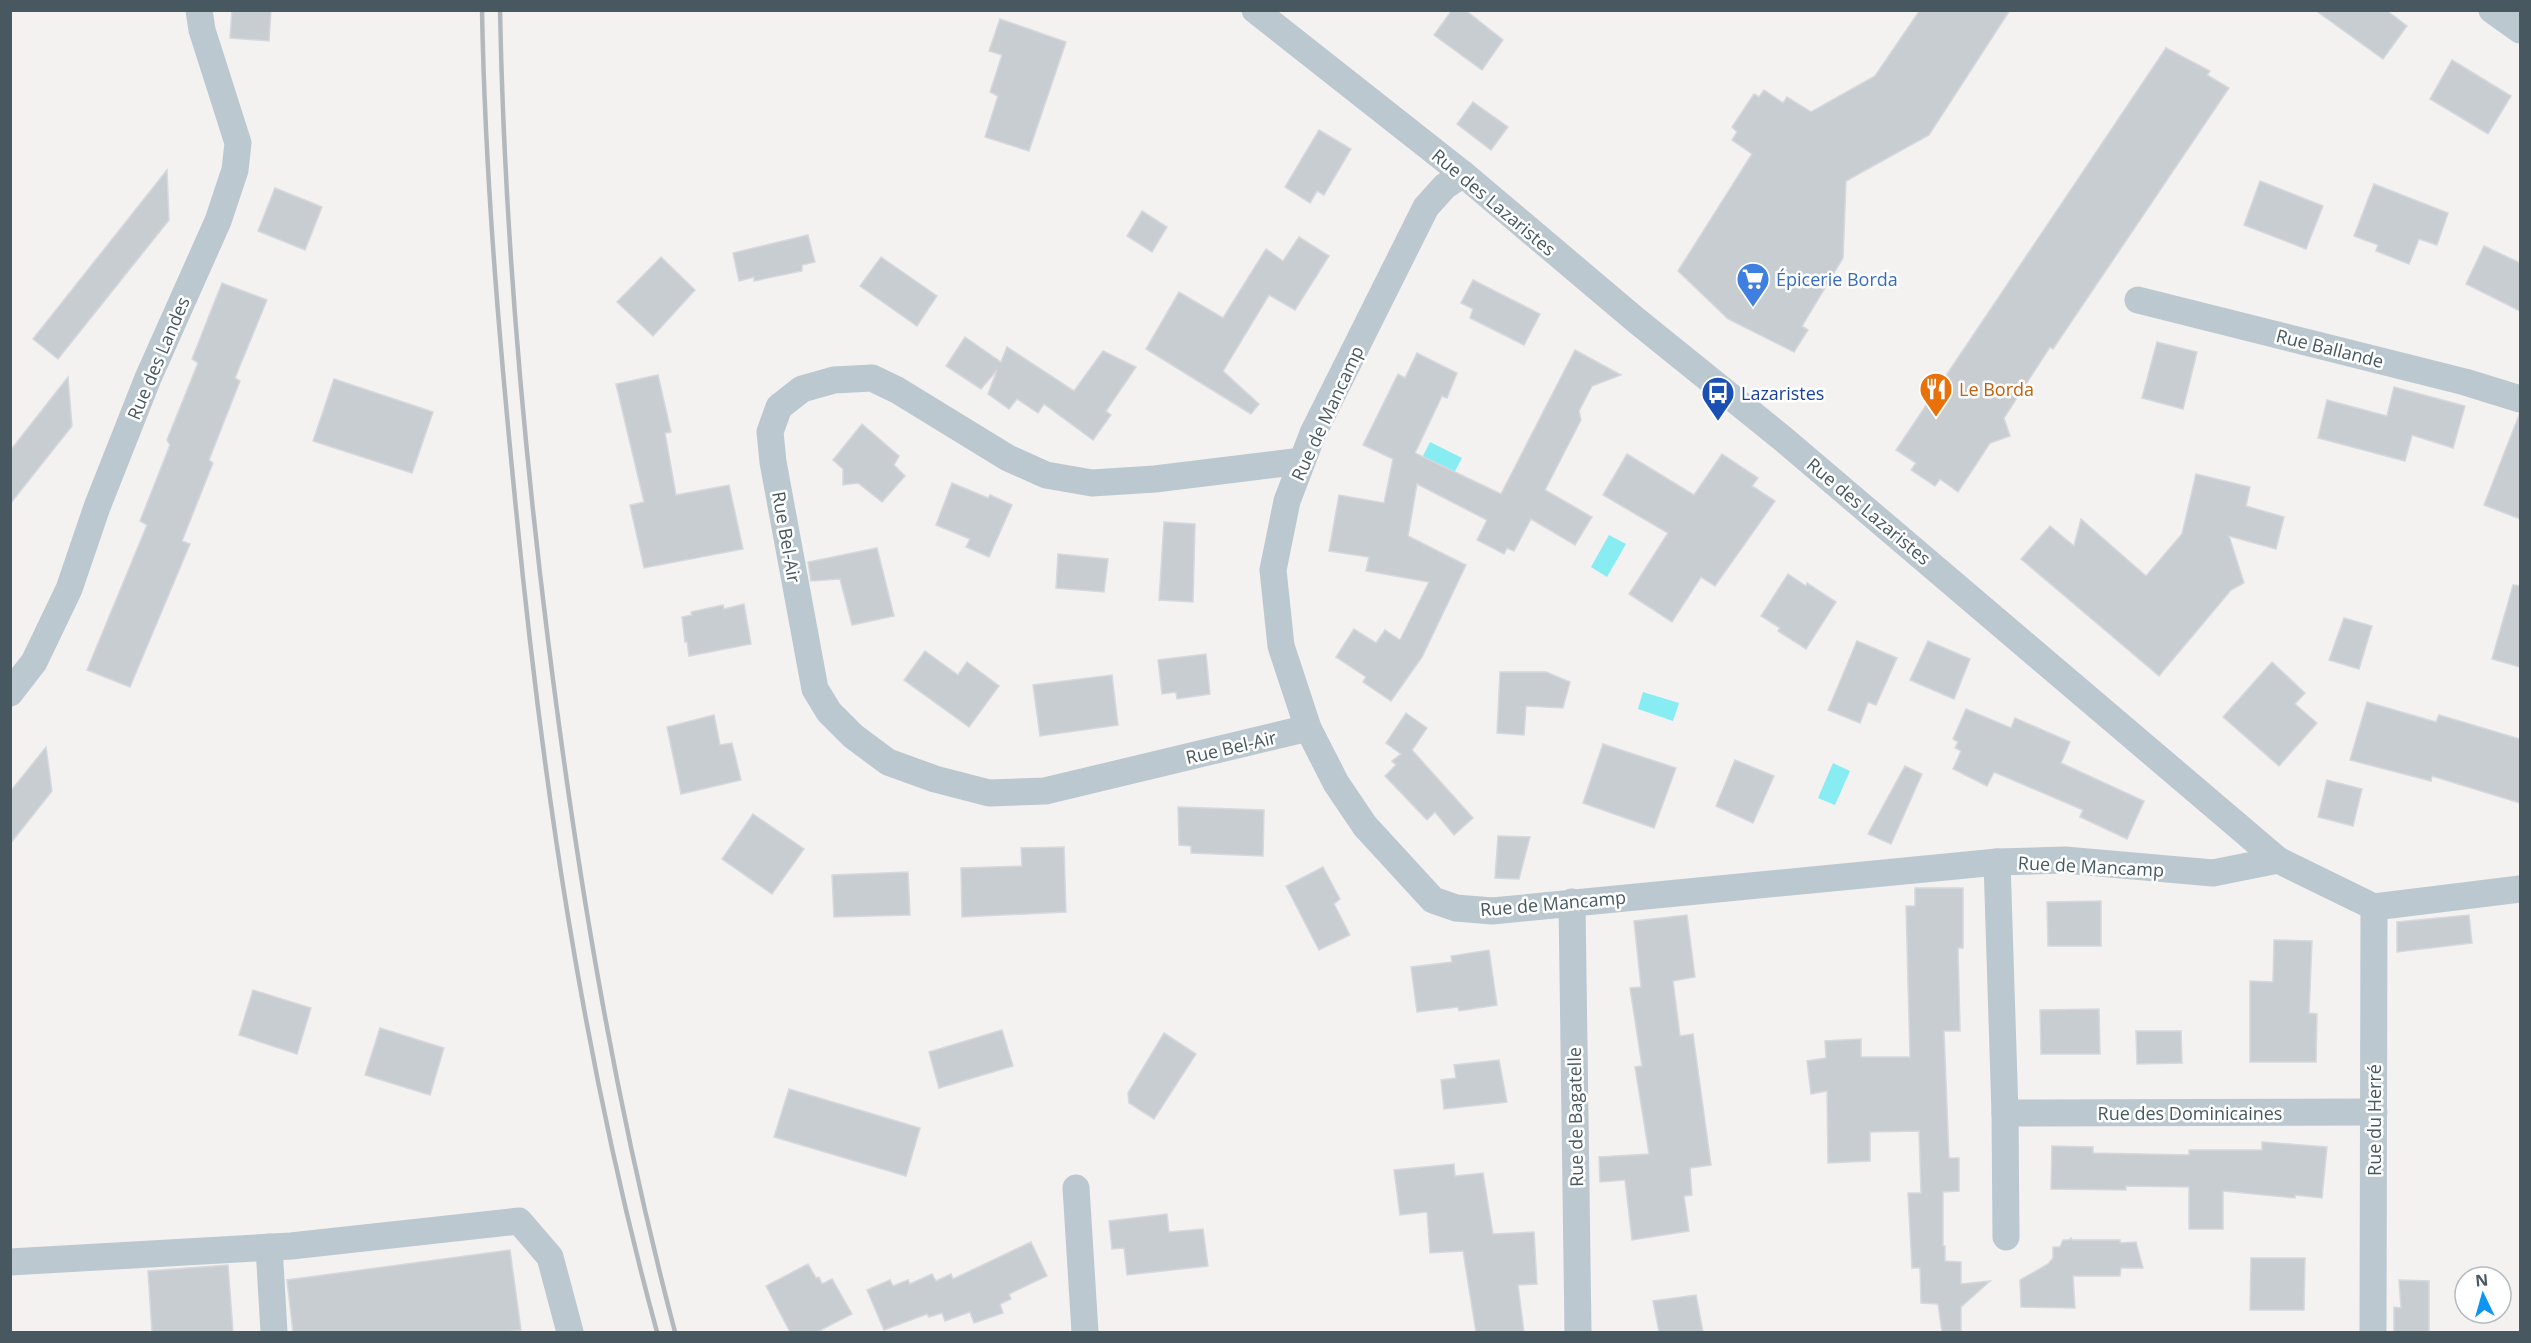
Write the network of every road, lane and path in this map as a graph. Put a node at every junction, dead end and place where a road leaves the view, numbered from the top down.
1 (199, 10) edge
2 (1255, 10) edge
3 (2492, 10) edge
4 (2520, 30) edge
5 (1463, 174) junction
6 (2138, 300) dead end
7 (2520, 399) edge
8 (1302, 461) junction
9 (10, 693) edge
10 (1308, 728) junction
11 (2278, 860) junction
12 (1997, 862) junction
13 (2520, 889) edge
14 (1572, 902) junction
15 (2374, 907) junction
16 (2374, 1112) junction
17 (2006, 1113) junction
18 (1076, 1188) dead end
19 (2006, 1238) dead end
20 (269, 1247) junction
21 (10, 1262) edge
22 (274, 1332) edge
23 (570, 1332) edge
24 (1085, 1332) edge
25 (1578, 1332) edge
26 (2373, 1332) edge

1 - 9 street, Rue des Landes
2 - 5 street, Rue des Lazaristes
3 - 4 street
5 - 8 street, Rue de Mancamp
5 - 11 street, Rue des Lazaristes
6 - 7 street, Rue Ballande
8 - 10 street, Rue de Mancamp
8 - 10 street, Rue Bel-Air
10 - 14 street, Rue de Mancamp
11 - 12 street, Rue de Mancamp
11 - 15 street, Rue des Lazaristes
12 - 14 street, Rue de Mancamp
12 - 17 street
13 - 15 street
14 - 25 street, Rue de Bagatelle
15 - 16 street, Rue du Herré
16 - 17 street, Rue des Dominicaines
16 - 26 street, Rue du Herré
17 - 19 street
18 - 24 street
20 - 21 street
20 - 22 street
20 - 23 street

